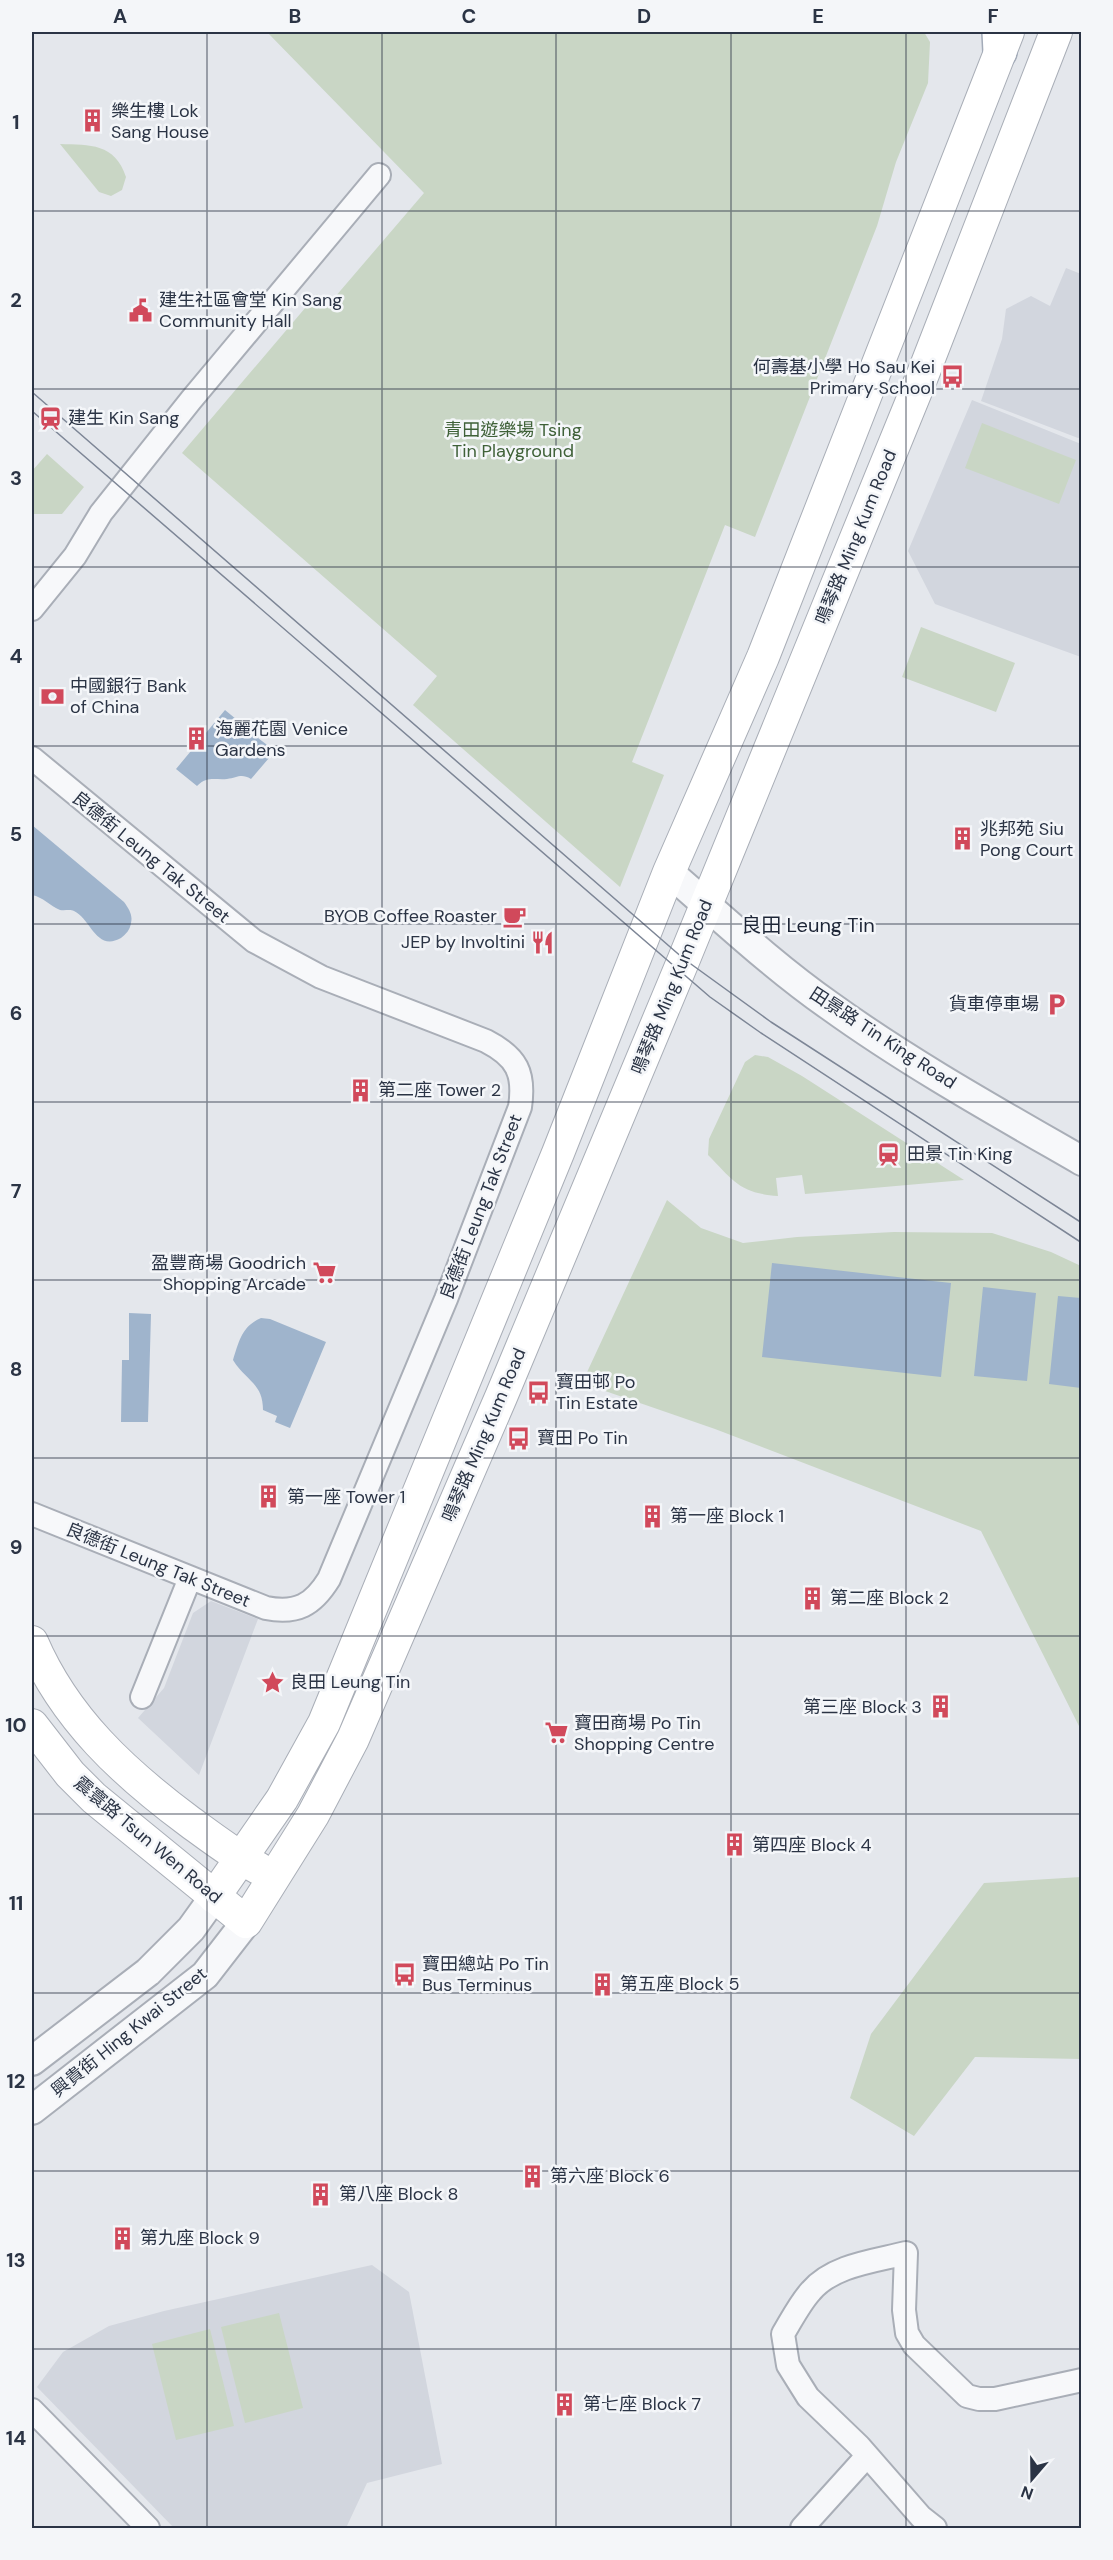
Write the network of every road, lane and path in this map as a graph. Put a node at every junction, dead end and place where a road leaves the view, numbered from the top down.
1 (1056, 32) edge
2 (1002, 38) edge
3 (380, 175) dead end
4 (32, 609) edge
5 (32, 758) edge
6 (669, 872) junction
7 (706, 904) junction
8 (1082, 1161) edge
9 (32, 1514) edge
10 (190, 1578) junction
11 (32, 1642) edge
12 (142, 1697) dead end
13 (32, 1725) edge
14 (240, 1859) junction
15 (275, 1876) junction
16 (214, 1897) junction
17 (246, 1922) junction
18 (32, 2061) edge
19 (32, 2110) edge
20 (1082, 2380) edge
21 (32, 2410) edge
22 (867, 2456) junction
23 (148, 2529) edge
24 (802, 2529) edge
25 (935, 2529) edge

1 - 7 main road, 鳴琴路 Ming Kum Road
2 - 6 main road, 鳴琴路 Ming Kum Road
3 - 4 street
5 - 10 street, 良德街 Leung Tak Street
6 - 7 street, 田景路 Tin King Road
6 - 14 main road, 鳴琴路 Ming Kum Road
7 - 8 street, 田景路 Tin King Road
7 - 15 main road, 鳴琴路 Ming Kum Road
9 - 10 street, 良德街 Leung Tak Street
10 - 12 street
11 - 14 main road, 震寰路 Tsun Wen Road
13 - 16 main road, 震寰路 Tsun Wen Road
14 - 15 main road, 震寰路 Tsun Wen Road
14 - 16 main road, 鳴琴路 Ming Kum Road
15 - 17 main road, 鳴琴路 Ming Kum Road
16 - 17 main road, 震寰路 Tsun Wen Road
16 - 18 street, 興貴街 Hing Kwai Street
17 - 19 street, 興貴街 Hing Kwai Street
20 - 22 street
21 - 23 street
22 - 24 street
22 - 25 street

